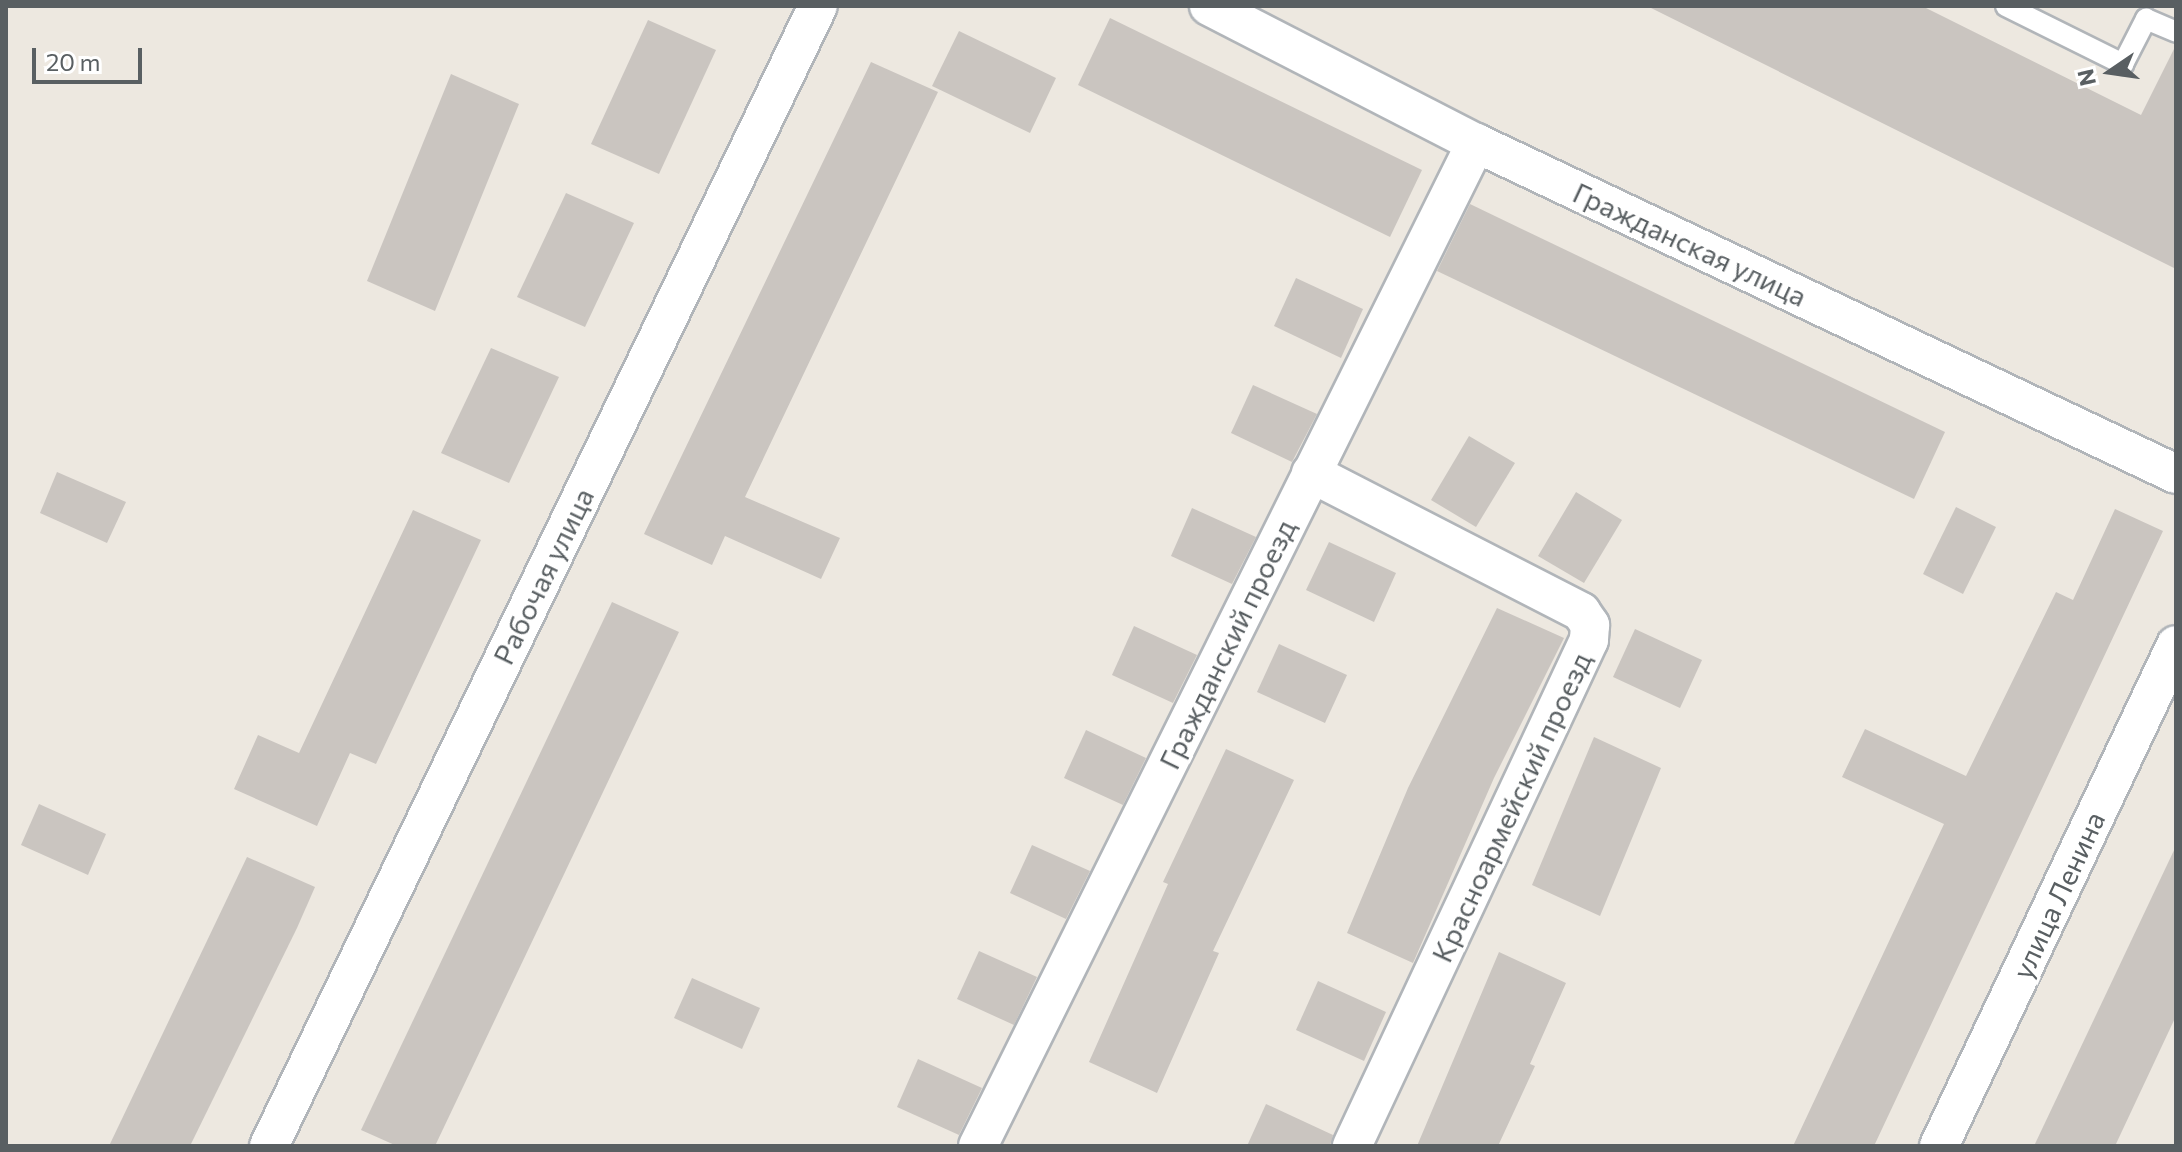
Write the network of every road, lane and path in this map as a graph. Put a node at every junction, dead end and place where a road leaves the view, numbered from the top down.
1 (818, 6) edge
2 (1209, 6) edge
3 (2006, 6) edge
4 (2148, 12) edge
5 (1258, 17) edge
6 (2176, 32) edge
7 (1476, 143) junction
8 (1311, 473) junction
9 (2176, 474) edge
10 (2176, 645) edge
11 (269, 1146) edge
12 (978, 1146) edge
13 (1352, 1146) edge
14 (1939, 1146) edge

1 - 11 street, Рабочая улица
2 - 5 street, Гражданская улица
3 - 4 lane
4 - 6 lane
5 - 7 street, Гражданская улица
7 - 8 street, Гражданский проезд
7 - 9 street, Гражданская улица
8 - 12 street, Гражданский проезд
8 - 13 street, Красноармейский проезд
10 - 14 street, улица Ленина

